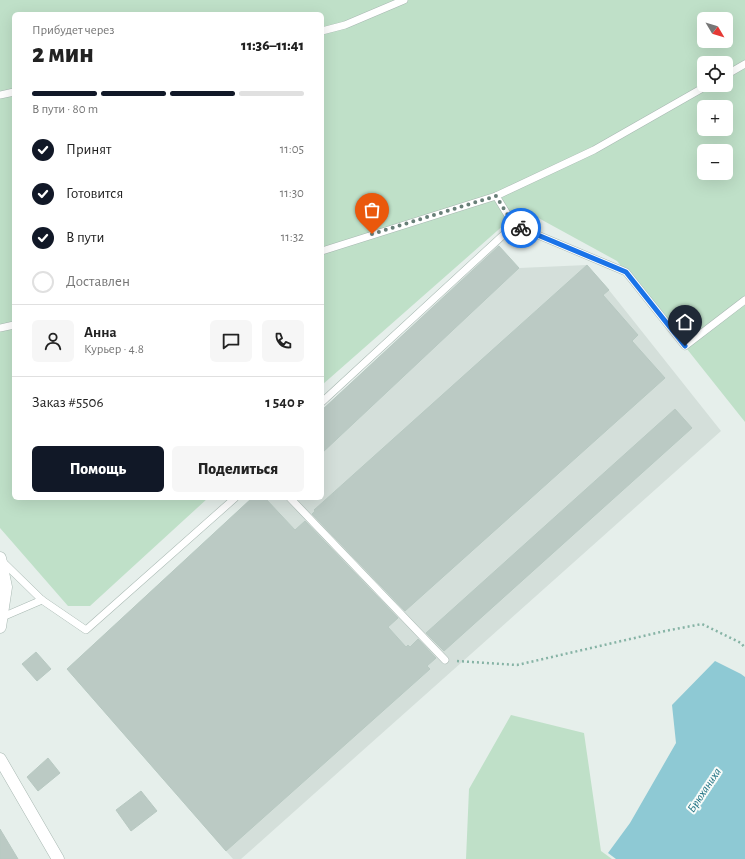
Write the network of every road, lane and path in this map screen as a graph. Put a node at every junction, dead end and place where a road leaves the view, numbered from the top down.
1 (404, 0) edge
2 (324, 30) edge
3 (745, 64) edge
4 (733, 71) edge
5 (697, 91) edge
6 (12, 92) edge
7 (0, 95) edge
8 (496, 196) junction
9 (514, 225) junction
10 (324, 250) edge
11 (745, 300) edge
12 (12, 325) edge
13 (0, 328) edge
14 (324, 400) edge
15 (233, 500) edge
16 (292, 500) edge
17 (0, 559) edge
18 (42, 600) junction
19 (1, 620) edge
20 (745, 648) edge
21 (445, 660) joint
22 (0, 759) edge
23 (58, 859) edge

1 - 2 lane
3 - 4 lane
5 - 8 lane
6 - 7 lane
8 - 9 lane
8 - 10 lane
9 - 11 lane
9 - 14 lane
12 - 13 lane
15 - 18 lane
16 - 21 lane
17 - 18 lane
17 - 19 street
18 - 19 lane
20 - 21 path
22 - 23 street

